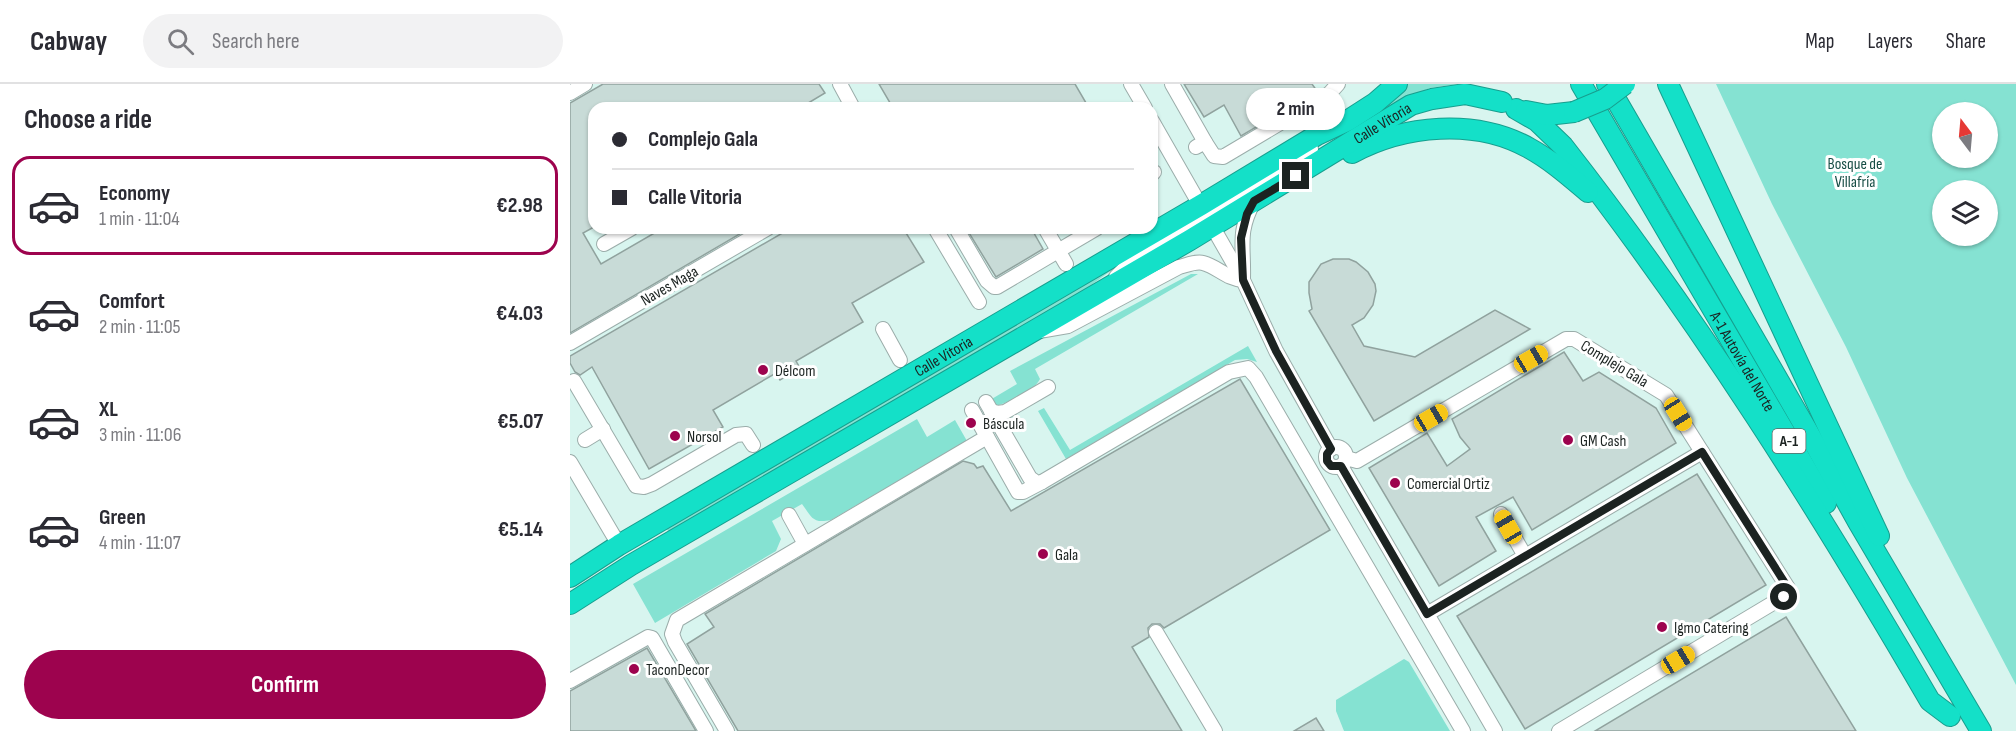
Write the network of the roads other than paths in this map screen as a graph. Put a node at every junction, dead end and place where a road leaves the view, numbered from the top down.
1 (585, 84) edge
2 (840, 84) edge
3 (1131, 84) edge
4 (1172, 84) edge
5 (1338, 84) edge
6 (1376, 84) edge
7 (1397, 84) edge
8 (1477, 84) edge
9 (1581, 84) edge
10 (1607, 84) edge
11 (1624, 84) edge
12 (1668, 84) edge
13 (570, 93) edge
14 (850, 102) edge
15 (1141, 102) edge
16 (1509, 105) junction
17 (1158, 131) edge
18 (1317, 135) junction
19 (1258, 199) junction
20 (1201, 205) junction
21 (1213, 226) junction
22 (1158, 230) edge
23 (622, 234) edge
24 (758, 234) edge
25 (938, 234) edge
26 (960, 234) edge
27 (1048, 234) edge
28 (1087, 234) edge
29 (1151, 234) edge
30 (604, 244) dead end
31 (1058, 251) junction
32 (1066, 264) dead end
33 (1243, 280) junction
34 (1107, 288) junction
35 (978, 302) dead end
36 (1694, 324) junction
37 (883, 330) dead end
38 (1031, 332) junction
39 (570, 343) edge
40 (900, 360) dead end
41 (574, 381) dead end
42 (1048, 387) dead end
43 (972, 410) dead end
44 (603, 429) junction
45 (987, 437) junction
46 (585, 440) dead end
47 (753, 445) dead end
48 (1702, 452) junction
49 (570, 462) edge
50 (1344, 462) junction
51 (1042, 482) junction
52 (1501, 514) dead end
53 (789, 515) dead end
54 (805, 544) junction
55 (619, 545) junction
56 (657, 550) junction
57 (1525, 556) junction
58 (570, 577) edge
59 (570, 592) edge
60 (570, 604) edge
61 (1427, 614) junction
62 (1156, 632) dead end
63 (570, 681) edge
64 (1953, 683) junction
65 (1954, 724) edge
66 (706, 731) edge
67 (727, 731) edge
68 (1215, 731) edge
69 (1463, 731) edge
70 (1495, 731) edge
71 (1559, 731) edge
72 (1981, 731) edge

1 - 13 street
2 - 14 street
3 - 15 street
4 - 5 street
6 - 18 highway
7 - 18 highway, Calle Vitoria
8 - 16 highway
9 - 65 highway, A-1 Autovía del Norte / A-1
10 - 64 highway, A-1 Autovía del Norte / A-1
11 - 16 highway, Calle Vitoria, bridge
12 - 64 highway, A-1
16 - 19 highway, Calle Vitoria
16 - 36 highway
17 - 20 street
18 - 20 highway, Calle Vitoria
18 - 21 street, Calle Vitoria
19 - 21 highway, Calle Vitoria
19 - 33 street
19 - 36 highway
20 - 21 street
20 - 22 highway, Calle Vitoria
20 - 34 street
21 - 33 street
21 - 34 highway, Calle Vitoria
23 - 30 street
24 - 39 street, Naves Maga
25 - 35 street
26 - 31 street
27 - 31 street
28 - 31 street
29 - 55 highway, Calle Vitoria
31 - 32 street
33 - 38 street
33 - 50 street
34 - 38 highway, Calle Vitoria
36 - 65 highway
37 - 40 street
38 - 56 highway, Calle Vitoria
41 - 44 street
42 - 51 street
43 - 45 street
44 - 46 street
44 - 47 street
45 - 51 street
45 - 54 street
48 - 50 street, Complejo Gala
48 - 57 street
48 - 71 street, Complejo Gala
49 - 55 street
50 - 61 street
51 - 69 street
52 - 57 street
53 - 54 street
54 - 67 street
55 - 56 highway
55 - 58 highway, Calle Vitoria
55 - 59 highway
56 - 60 highway, Calle Vitoria
57 - 61 street
61 - 70 street
62 - 68 street
63 - 66 street
64 - 72 highway, A-1 Autovía del Norte / A-1

